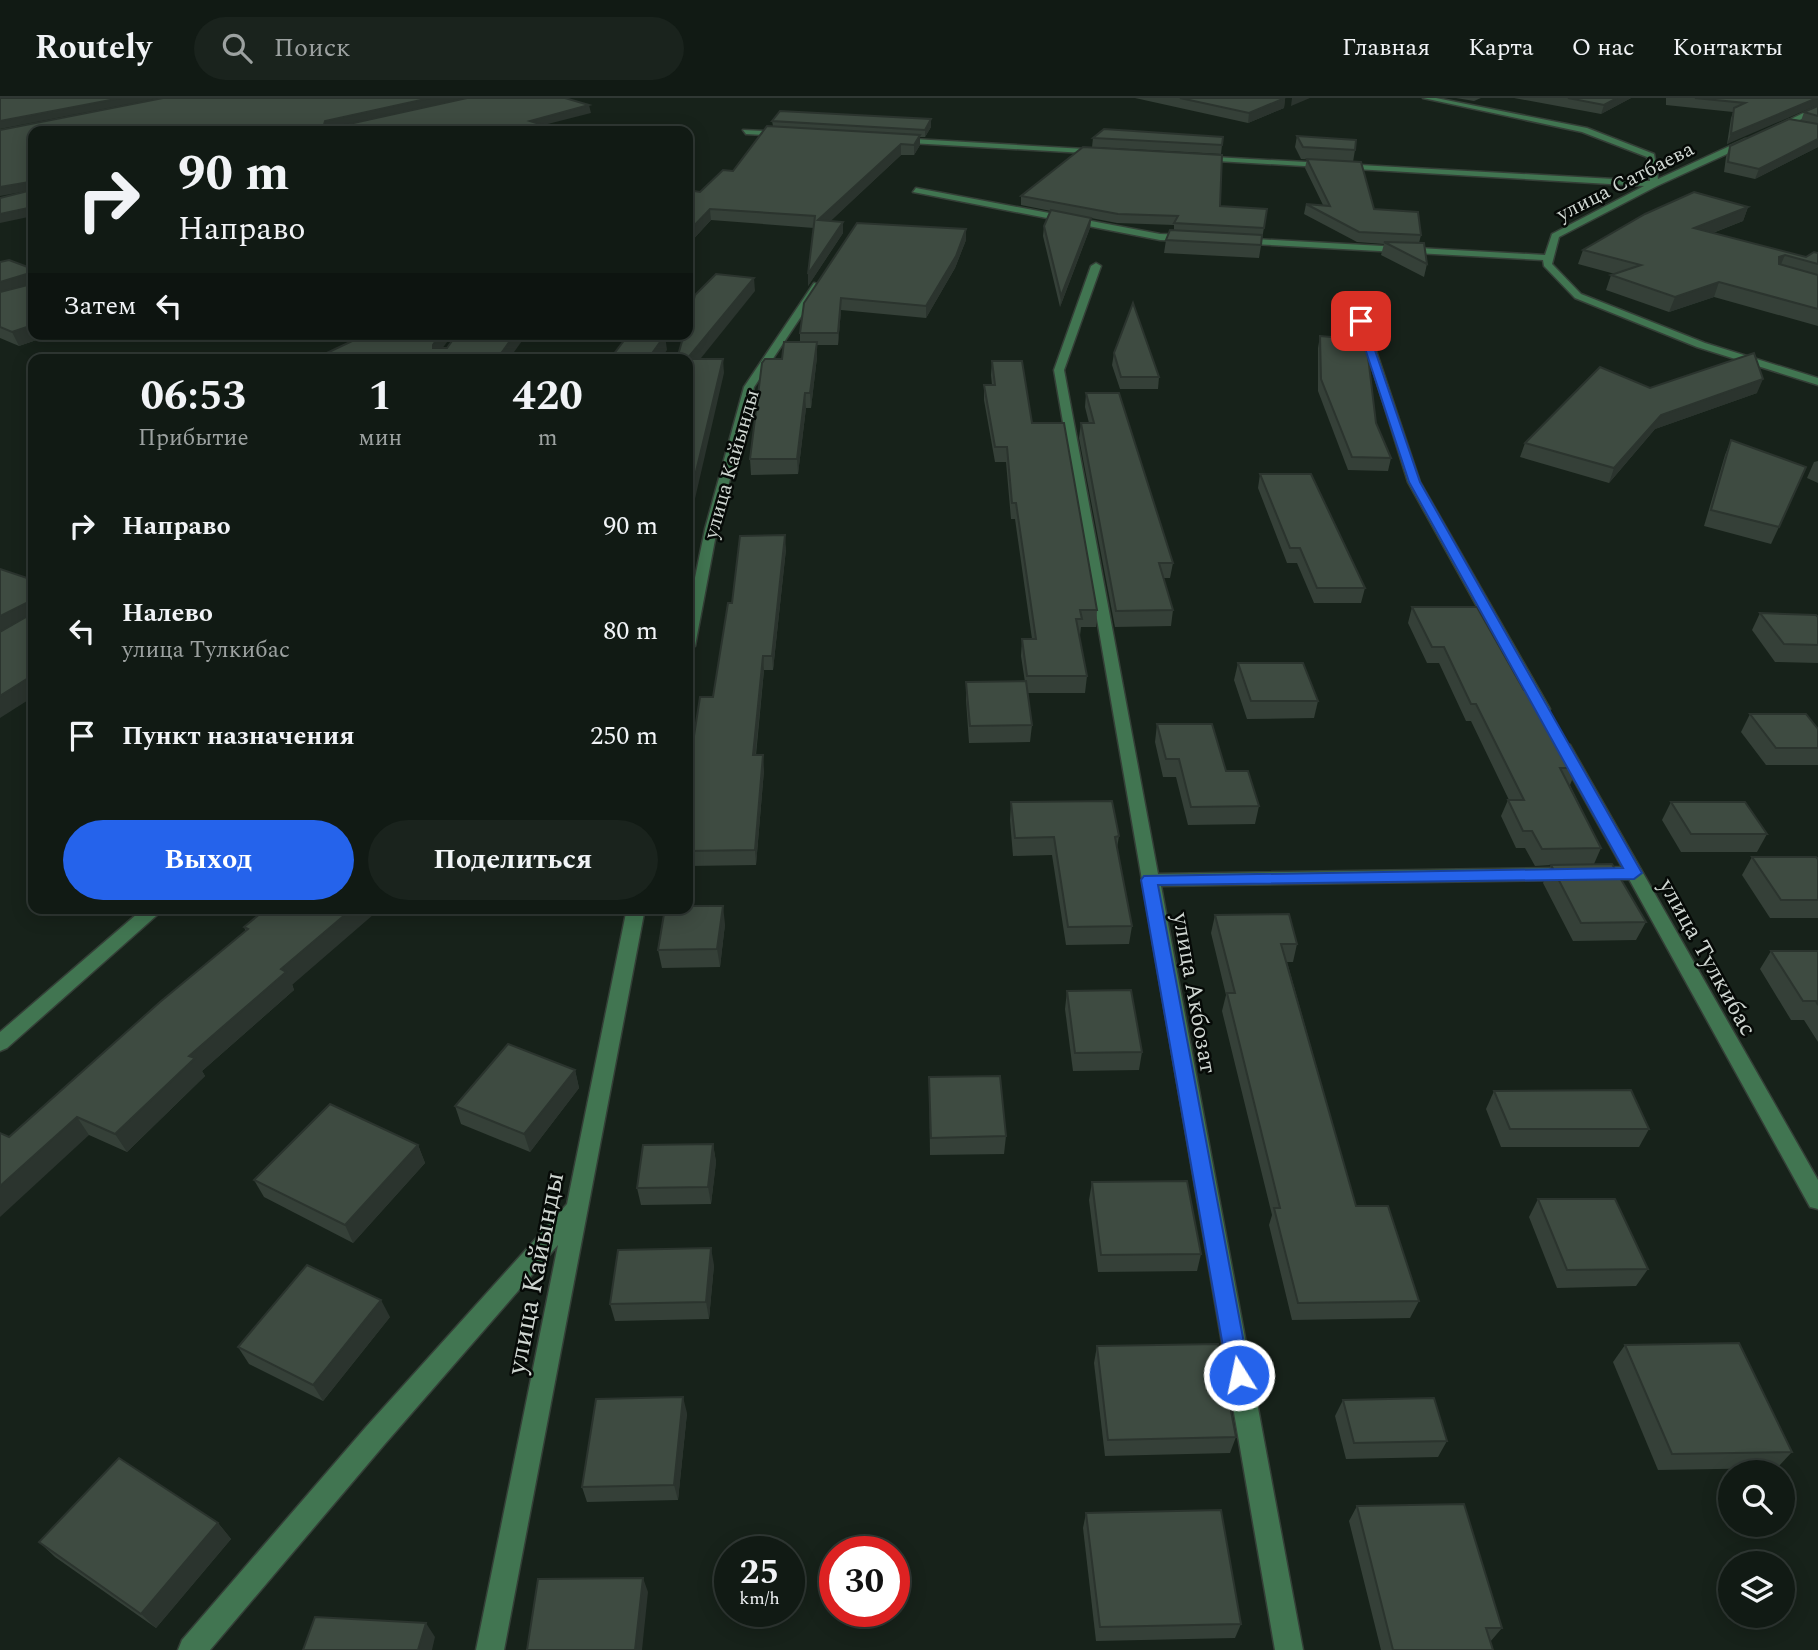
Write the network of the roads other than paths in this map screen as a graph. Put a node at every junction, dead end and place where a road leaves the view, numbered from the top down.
1 (1426, 98) edge
2 (1818, 108) edge
3 (1786, 124) junction
4 (1797, 126) edge
5 (746, 132) dead end
6 (788, 134) edge
7 (885, 140) edge
8 (1109, 153) edge
9 (1193, 157) edge
10 (1654, 184) junction
11 (916, 190) dead end
12 (1201, 239) edge
13 (1229, 240) edge
14 (1548, 258) junction
15 (1096, 266) dead end
16 (825, 273) edge
17 (1361, 321) dead end
18 (1818, 382) edge
19 (693, 621) edge
20 (1634, 873) junction
21 (1149, 880) junction
22 (149, 914) edge
23 (635, 914) edge
24 (0, 1043) edge
25 (1818, 1200) edge
26 (577, 1208) junction
27 (192, 1650) edge
28 (490, 1650) edge
29 (1289, 1650) edge

1 - 10 street
2 - 3 street, улица Сатбаева
3 - 4 street
3 - 10 street, улица Сатбаева
5 - 6 street
7 - 8 street
9 - 10 street
10 - 14 street, улица Сатбаева
11 - 12 street
13 - 14 street
14 - 18 street, улица Сатбаева
15 - 21 street, улица Акбозат
16 - 19 street, улица Кайынды
17 - 20 street, улица Тулкибас
20 - 21 street
20 - 25 street, улица Тулкибас
21 - 29 street, улица Акбозат
22 - 24 street
23 - 26 street, улица Кайынды
26 - 27 street
26 - 28 street, улица Кайынды

